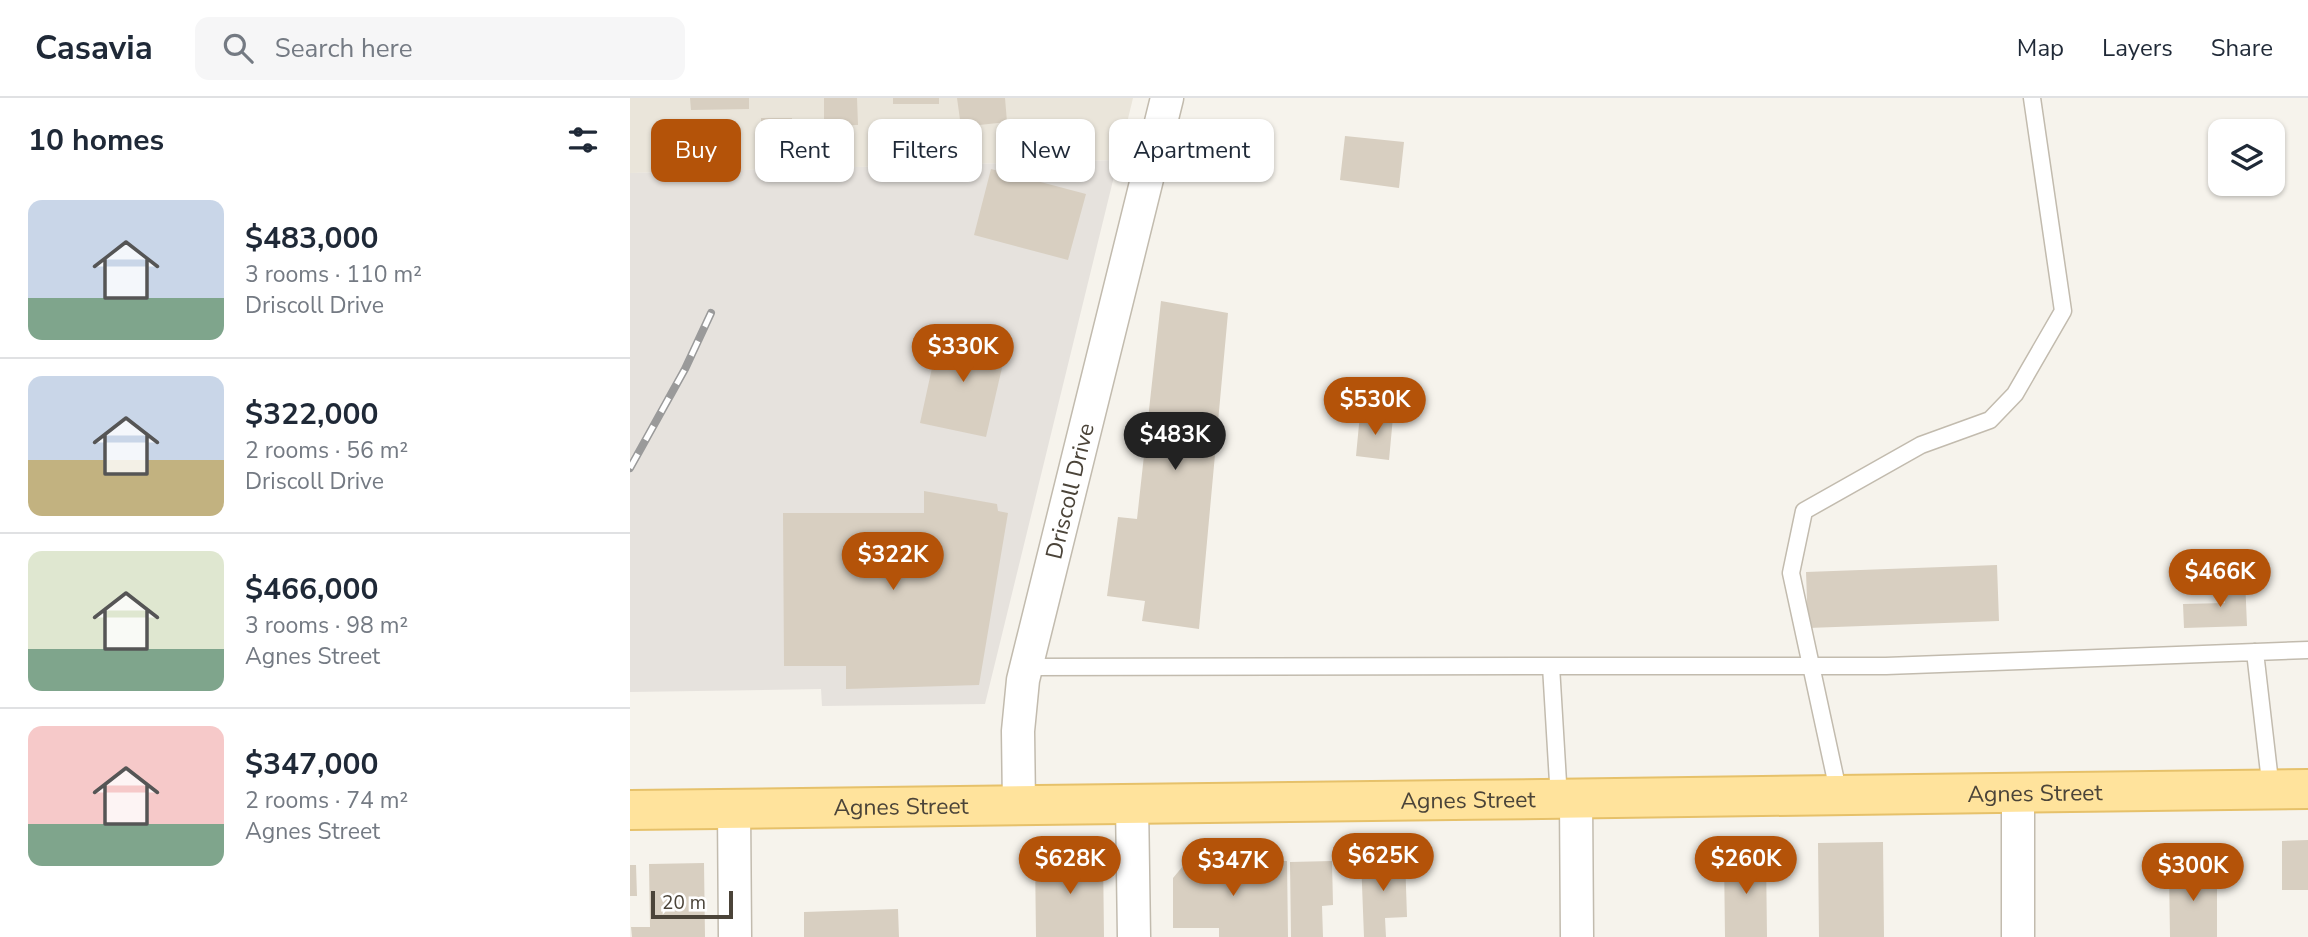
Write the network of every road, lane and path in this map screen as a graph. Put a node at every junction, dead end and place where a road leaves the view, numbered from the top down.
1 (1167, 98) edge
2 (2032, 98) edge
3 (2308, 649) edge
4 (2255, 652) junction
5 (1551, 666) junction
6 (1811, 666) junction
7 (1027, 667) junction
8 (2308, 789) edge
9 (2271, 790) junction
10 (2018, 793) junction
11 (1839, 795) junction
12 (1568, 800) junction
13 (1132, 802) junction
14 (1018, 805) junction
15 (734, 808) junction
16 (630, 810) edge
17 (735, 937) edge
18 (1133, 937) edge
19 (1577, 937) edge
20 (2018, 937) edge

1 - 7 street, Driscoll Drive
2 - 6 lane
3 - 4 lane
4 - 6 lane
4 - 9 lane
5 - 6 lane
5 - 7 lane
5 - 12 lane
6 - 11 lane
7 - 14 street, Driscoll Drive
8 - 9 main road, Agnes Street
9 - 10 main road, Agnes Street
10 - 11 main road, Agnes Street
10 - 20 street
11 - 12 main road, Agnes Street
12 - 13 main road, Agnes Street
12 - 19 street
13 - 14 main road, Agnes Street
13 - 18 street
14 - 15 main road, Agnes Street
15 - 16 main road, Agnes Street
15 - 17 street

